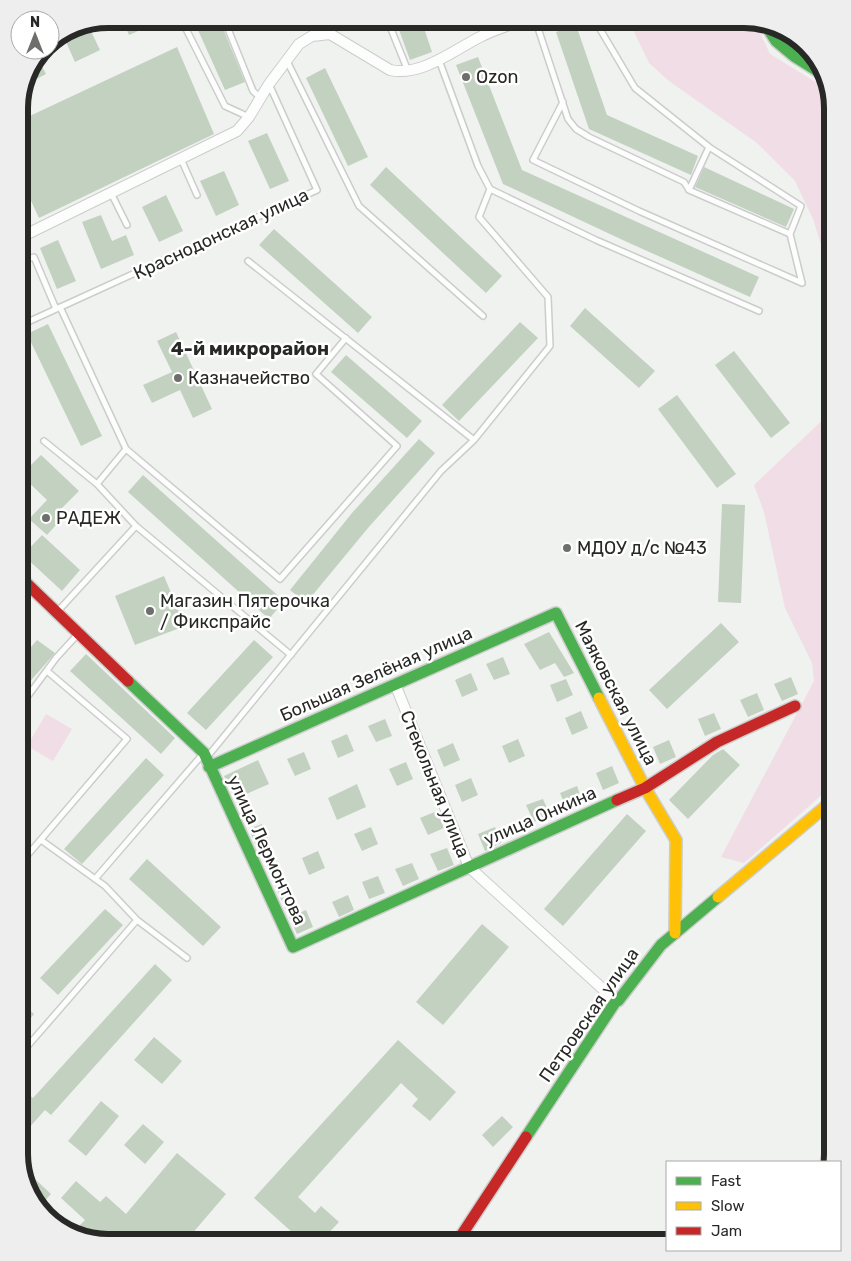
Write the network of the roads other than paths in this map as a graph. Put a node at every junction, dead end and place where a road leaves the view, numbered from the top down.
1 (185, 28) edge
2 (228, 28) edge
3 (391, 28) edge
4 (499, 28) edge
5 (539, 28) edge
6 (599, 28) edge
7 (770, 32) edge
8 (287, 60) junction
9 (439, 60) junction
10 (814, 68) edge
11 (408, 71) junction
12 (269, 84) junction
13 (261, 98) junction
14 (563, 102) junction
15 (249, 118) junction
16 (709, 147) junction
17 (181, 159) junction
18 (490, 189) junction
19 (689, 190) junction
20 (111, 193) junction
21 (197, 196) dead end
22 (127, 225) dead end
23 (28, 234) edge
24 (790, 234) junction
25 (28, 258) edge
26 (248, 261) dead end
27 (58, 308) junction
28 (759, 311) dead end
29 (483, 316) dead end
30 (28, 322) edge
31 (346, 338) junction
32 (474, 440) junction
33 (44, 441) dead end
34 (126, 449) junction
35 (97, 484) junction
36 (136, 526) junction
37 (28, 585) edge
38 (57, 613) junction
39 (556, 613) joint
40 (78, 633) junction
41 (290, 655) junction
42 (47, 671) junction
43 (395, 684) junction
44 (28, 696) edge
45 (795, 706) dead end
46 (206, 759) junction
47 (645, 788) junction
48 (824, 808) edge
49 (42, 840) junction
50 (28, 855) edge
51 (469, 867) junction
52 (94, 879) junction
53 (137, 920) junction
54 (675, 933) junction
55 (293, 947) joint
56 (187, 958) dead end
57 (616, 1001) junction
58 (28, 1046) edge
59 (463, 1234) edge

1 - 15 lane
2 - 13 lane
3 - 11 lane
4 - 9 street
5 - 14 lane
6 - 16 lane
7 - 10 street
8 - 11 street
8 - 12 street
8 - 29 lane
9 - 11 street
9 - 18 lane
12 - 13 street
12 - 27 lane, Краснодонская улица
13 - 15 street
14 - 19 lane
14 - 24 lane
15 - 17 street
16 - 19 lane
16 - 24 lane
17 - 20 street
17 - 21 lane
18 - 28 lane
18 - 32 lane
19 - 24 lane
20 - 22 lane
20 - 23 street
25 - 27 lane
26 - 31 lane
27 - 30 lane, Краснодонская улица
27 - 34 lane
31 - 32 lane
31 - 34 lane
32 - 41 lane
33 - 35 lane
34 - 35 lane
35 - 36 lane
36 - 38 lane
36 - 41 lane
37 - 38 street
38 - 40 street
39 - 43 street, Большая Зелёная улица
39 - 47 street, Маяковская улица
40 - 42 lane
40 - 46 street
41 - 46 lane
42 - 44 lane
42 - 49 lane
43 - 46 street, Большая Зелёная улица
43 - 51 street, Стекольная улица
45 - 47 street, улица Онкина
46 - 52 lane
46 - 55 street, улица Лермонтова
47 - 51 street, улица Онкина
47 - 54 street, Маяковская улица
48 - 54 street, Петровская улица
49 - 50 lane
49 - 52 lane
51 - 55 street, улица Онкина
51 - 57 street, Стекольная улица
52 - 53 lane
53 - 56 lane
53 - 58 lane
54 - 57 street, Петровская улица
57 - 59 street, Петровская улица

